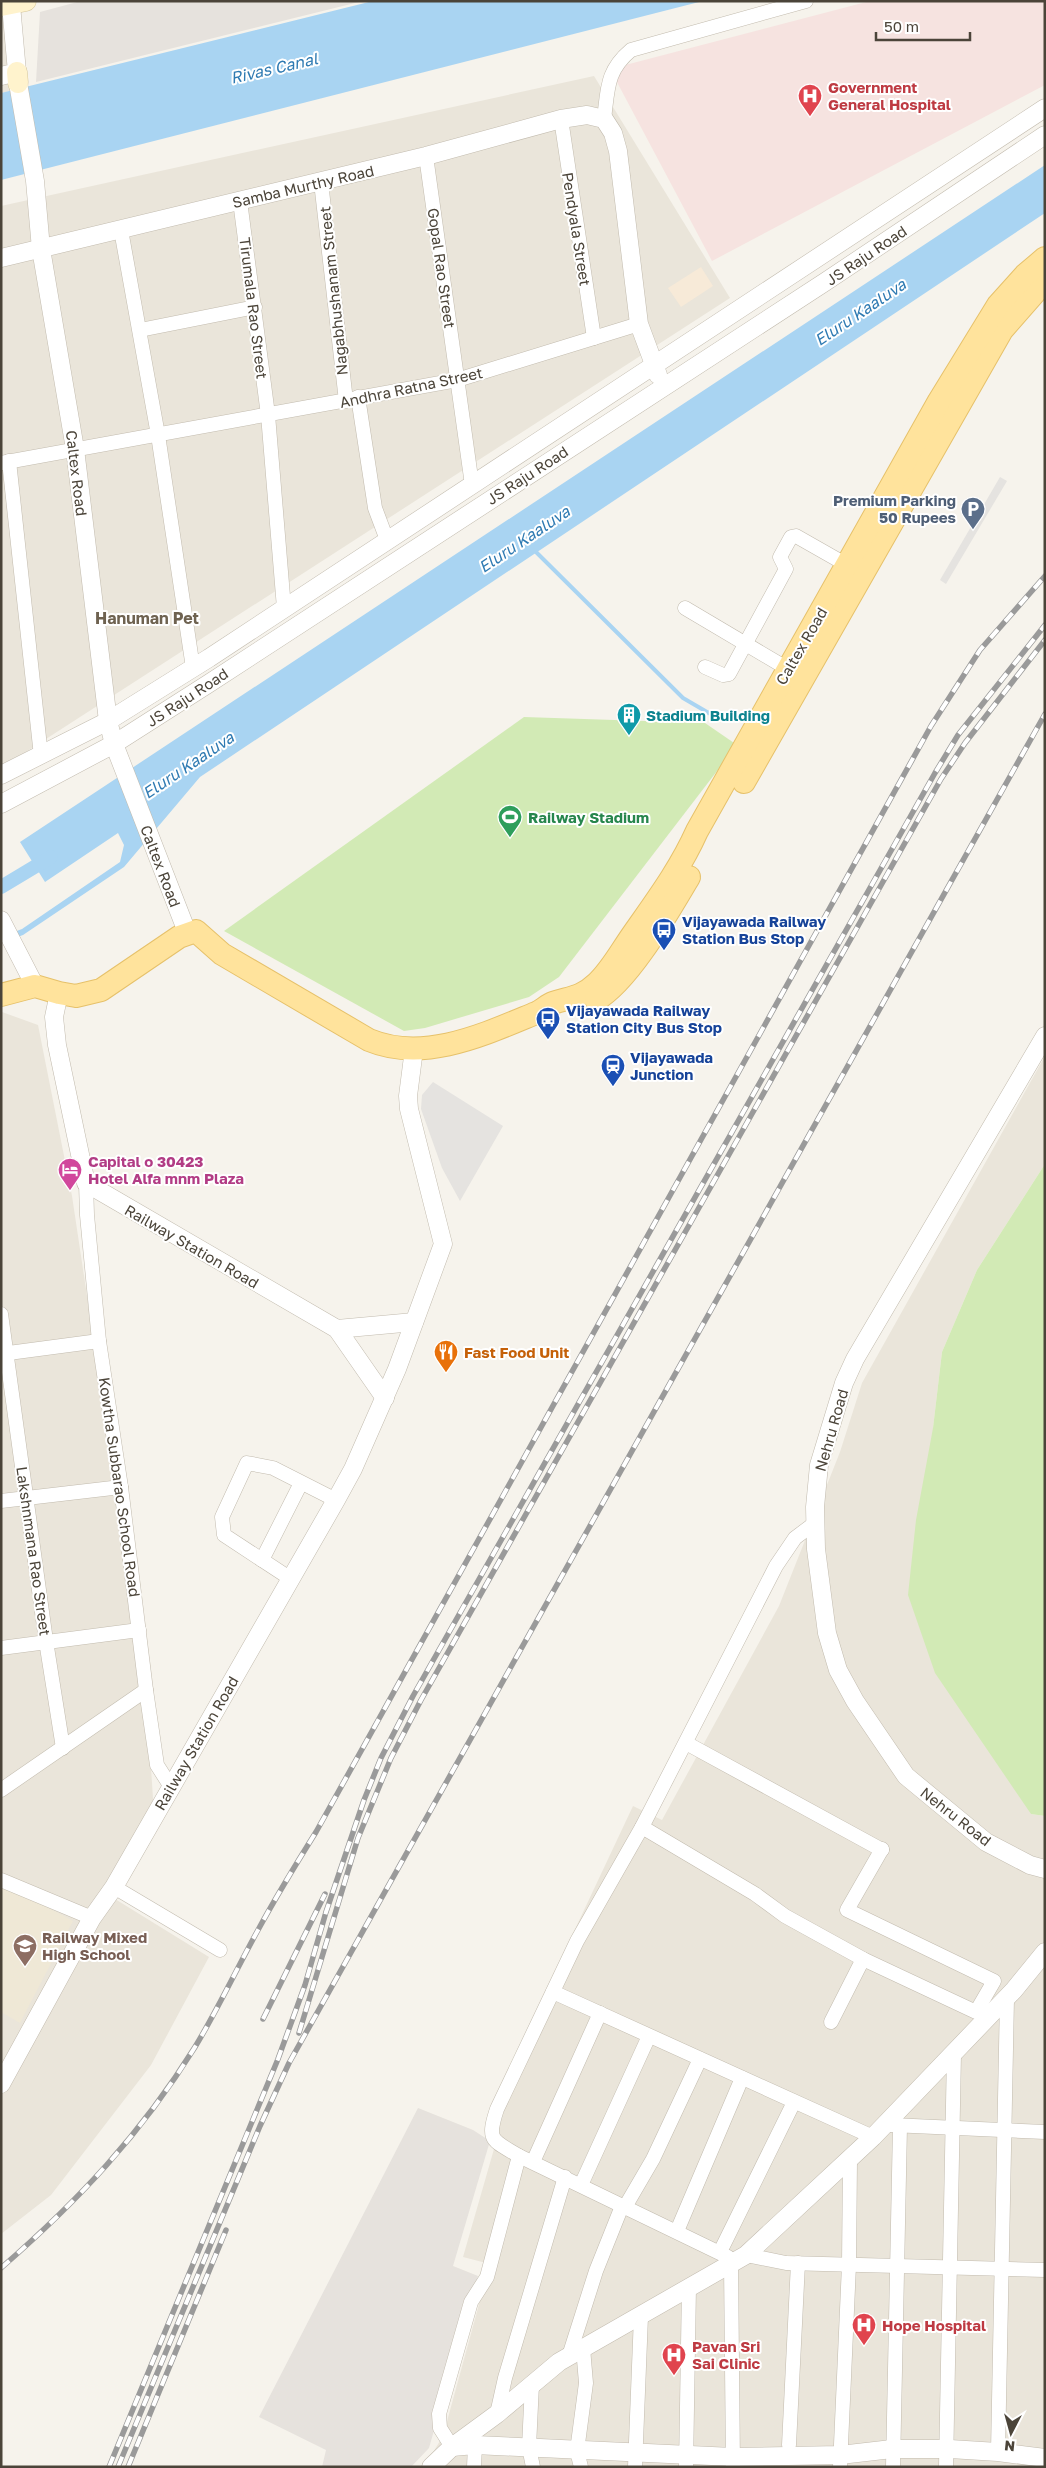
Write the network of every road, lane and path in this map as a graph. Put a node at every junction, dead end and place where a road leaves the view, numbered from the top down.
1 (806, 1) edge
2 (12, 3) edge
3 (12, 77) edge
4 (1045, 108) edge
5 (561, 119) junction
6 (604, 119) junction
7 (1045, 135) edge
8 (426, 156) junction
9 (321, 182) junction
10 (240, 202) junction
11 (121, 230) junction
12 (42, 248) junction
13 (1, 258) edge
14 (1045, 258) edge
15 (1045, 281) edge
16 (255, 307) junction
17 (639, 324) junction
18 (140, 330) junction
19 (594, 338) junction
20 (653, 364) junction
21 (457, 380) junction
22 (664, 387) junction
23 (352, 399) junction
24 (268, 415) junction
25 (158, 435) junction
26 (75, 449) junction
27 (5, 462) edge
28 (472, 485) junction
29 (387, 540) junction
30 (847, 565) junction
31 (284, 608) junction
32 (685, 608) dead end
33 (746, 644) junction
34 (706, 667) dead end
35 (193, 668) junction
36 (788, 668) junction
37 (108, 721) junction
38 (114, 744) junction
39 (41, 756) junction
40 (1, 775) edge
41 (1, 804) edge
42 (1, 920) edge
43 (187, 932) junction
44 (35, 986) junction
45 (59, 993) junction
46 (1, 995) edge
47 (539, 1012) junction
48 (1045, 1036) edge
49 (414, 1049) junction
50 (86, 1183) junction
51 (1, 1314) edge
52 (414, 1322) junction
53 (337, 1329) junction
54 (100, 1341) junction
55 (4, 1354) edge
56 (385, 1398) junction
57 (301, 1482) junction
58 (121, 1487) junction
59 (26, 1498) junction
60 (336, 1500) junction
61 (1, 1501) edge
62 (815, 1522) junction
63 (262, 1560) junction
64 (291, 1579) junction
65 (139, 1630) junction
66 (46, 1642) junction
67 (1, 1648) edge
68 (146, 1690) junction
69 (686, 1743) junction
70 (63, 1748) junction
71 (171, 1787) junction
72 (1, 1790) edge
73 (642, 1827) junction
74 (1045, 1869) edge
75 (1, 1880) edge
76 (114, 1887) junction
77 (92, 1918) junction
78 (220, 1950) dead end
79 (1045, 1952) edge
80 (863, 1958) junction
81 (554, 1992) junction
82 (1007, 1998) junction
83 (600, 2014) junction
84 (831, 2022) dead end
85 (649, 2036) junction
86 (954, 2053) junction
87 (700, 2059) junction
88 (742, 2078) junction
89 (1, 2084) edge
90 (794, 2102) junction
91 (893, 2125) junction
92 (954, 2129) junction
93 (1004, 2131) junction
94 (1045, 2132) edge
95 (874, 2138) junction
96 (520, 2156) junction
97 (850, 2159) junction
98 (533, 2162) junction
99 (565, 2177) junction
100 (581, 2185) junction
101 (623, 2206) junction
102 (677, 2231) junction
103 (732, 2256) junction
104 (798, 2263) junction
105 (849, 2265) junction
106 (898, 2266) junction
107 (952, 2268) junction
108 (1001, 2269) junction
109 (1045, 2270) edge
110 (689, 2286) junction
111 (641, 2316) junction
112 (576, 2352) junction
113 (532, 2384) junction
114 (497, 2414) junction
115 (475, 2445) junction
116 (452, 2447) junction
117 (529, 2447) junction
118 (892, 2449) junction
119 (946, 2449) junction
120 (998, 2452) junction
121 (790, 2456) edge
122 (1045, 2458) edge
123 (579, 2459) edge
124 (635, 2460) edge
125 (686, 2461) edge
126 (840, 2461) edge
127 (733, 2462) edge
128 (431, 2467) edge
129 (474, 2467) edge
130 (532, 2467) edge
131 (893, 2467) edge
132 (946, 2467) edge

1 - 6 street
2 - 3 street, Caltex Road
3 - 12 street, Caltex Road
4 - 20 street, JS Raju Road
5 - 6 street, Samba Murthy Road
5 - 8 street, Samba Murthy Road
5 - 19 street, Pendyala Street
6 - 17 street
7 - 22 street, JS Raju Road
8 - 9 street, Samba Murthy Road
8 - 21 street, Gopal Rao Street
9 - 10 street, Samba Murthy Road
9 - 23 street, Nagabhushanam Street
10 - 11 street, Samba Murthy Road
10 - 16 street, Tirumala Rao Street
11 - 12 street, Samba Murthy Road
11 - 18 street
12 - 13 street, Samba Murthy Road
12 - 26 street, Caltex Road
14 - 30 main road, Caltex Road
15 - 47 main road, Caltex Road
16 - 18 street
16 - 24 street, Tirumala Rao Street
17 - 19 street, Andhra Ratna Street
17 - 20 street
18 - 25 street
19 - 21 street, Andhra Ratna Street
20 - 22 street
20 - 28 street, JS Raju Road
21 - 23 street, Andhra Ratna Street
21 - 28 street, Gopal Rao Street
22 - 38 street, JS Raju Road
23 - 24 street, Andhra Ratna Street
23 - 29 street, Nagabhushanam Street
24 - 25 street, Andhra Ratna Street
24 - 31 street, Tirumala Rao Street
25 - 26 street, Andhra Ratna Street
25 - 35 street
26 - 27 street, Andhra Ratna Street
26 - 37 street, Caltex Road
27 - 39 street
28 - 29 street, JS Raju Road
29 - 31 street, JS Raju Road
30 - 33 street
30 - 36 main road, Caltex Road
31 - 35 street, JS Raju Road
32 - 33 street
33 - 34 street
33 - 36 street
35 - 37 street, JS Raju Road
36 - 47 main road, Caltex Road
37 - 38 street, Caltex Road
37 - 39 street, JS Raju Road
38 - 41 street, JS Raju Road
38 - 43 street, Caltex Road
39 - 40 street, JS Raju Road
42 - 44 street
43 - 45 main road
43 - 49 main road, Caltex Road
44 - 45 main road
44 - 46 main road
45 - 50 street
47 - 49 main road, Caltex Road
48 - 62 street, Nehru Road
49 - 52 street, Railway Station Road
50 - 53 street, Railway Station Road
50 - 54 street, Kowtha Subbarao School Road
51 - 55 street, Lakshnmana Rao Street
52 - 53 street
52 - 56 street, Railway Station Road
53 - 56 street, Railway Station Road
54 - 55 street
54 - 58 street, Kowtha Subbarao School Road
55 - 59 street, Lakshnmana Rao Street
56 - 60 street, Railway Station Road
57 - 60 street
57 - 63 street
57 - 63 street
58 - 59 street
58 - 65 street, Kowtha Subbarao School Road
59 - 61 street
59 - 66 street, Lakshnmana Rao Street
60 - 64 street, Railway Station Road
62 - 69 street
62 - 74 street, Nehru Road
63 - 64 street
64 - 71 street, Railway Station Road
65 - 66 street
65 - 68 street, Kowtha Subbarao School Road
66 - 67 street
66 - 70 street, Lakshnmana Rao Street
68 - 70 street
68 - 71 street, Kowtha Subbarao School Road
69 - 73 street
69 - 80 street
70 - 72 street
71 - 76 street, Railway Station Road
73 - 80 street
73 - 81 street
75 - 77 street
76 - 77 street, Railway Station Road
76 - 78 street
77 - 89 street, Railway Station Road
79 - 82 street
80 - 84 street
81 - 83 street
81 - 96 street
82 - 86 street
82 - 93 street
83 - 85 street
83 - 98 street
85 - 87 street
85 - 100 street
86 - 91 street
86 - 92 street
87 - 88 street
87 - 101 street
88 - 90 street
88 - 102 street
90 - 95 street
90 - 103 street
91 - 92 street
91 - 95 street
91 - 106 street
92 - 93 street
92 - 107 street
93 - 94 street
93 - 108 street
95 - 97 street
96 - 98 street
96 - 116 street
97 - 103 street
97 - 105 street
98 - 99 street
99 - 100 street
99 - 114 street
100 - 101 street
101 - 102 street
101 - 112 street
102 - 103 street
103 - 104 street
103 - 110 street
103 - 127 street
104 - 105 street
104 - 121 street
105 - 106 street
105 - 126 street
106 - 107 street
106 - 118 street
107 - 108 street
107 - 119 street
108 - 109 street
108 - 120 street
110 - 111 street
110 - 125 street
111 - 112 street
111 - 124 street
112 - 113 street
112 - 123 street
113 - 114 street
113 - 117 street
114 - 116 street
115 - 116 street
115 - 117 street
115 - 129 street
116 - 128 street
117 - 123 street
117 - 130 street
118 - 119 street
118 - 126 street
118 - 131 street
119 - 120 street
119 - 132 street
120 - 122 street
121 - 126 street
121 - 127 street
123 - 124 street
124 - 125 street
125 - 127 street

